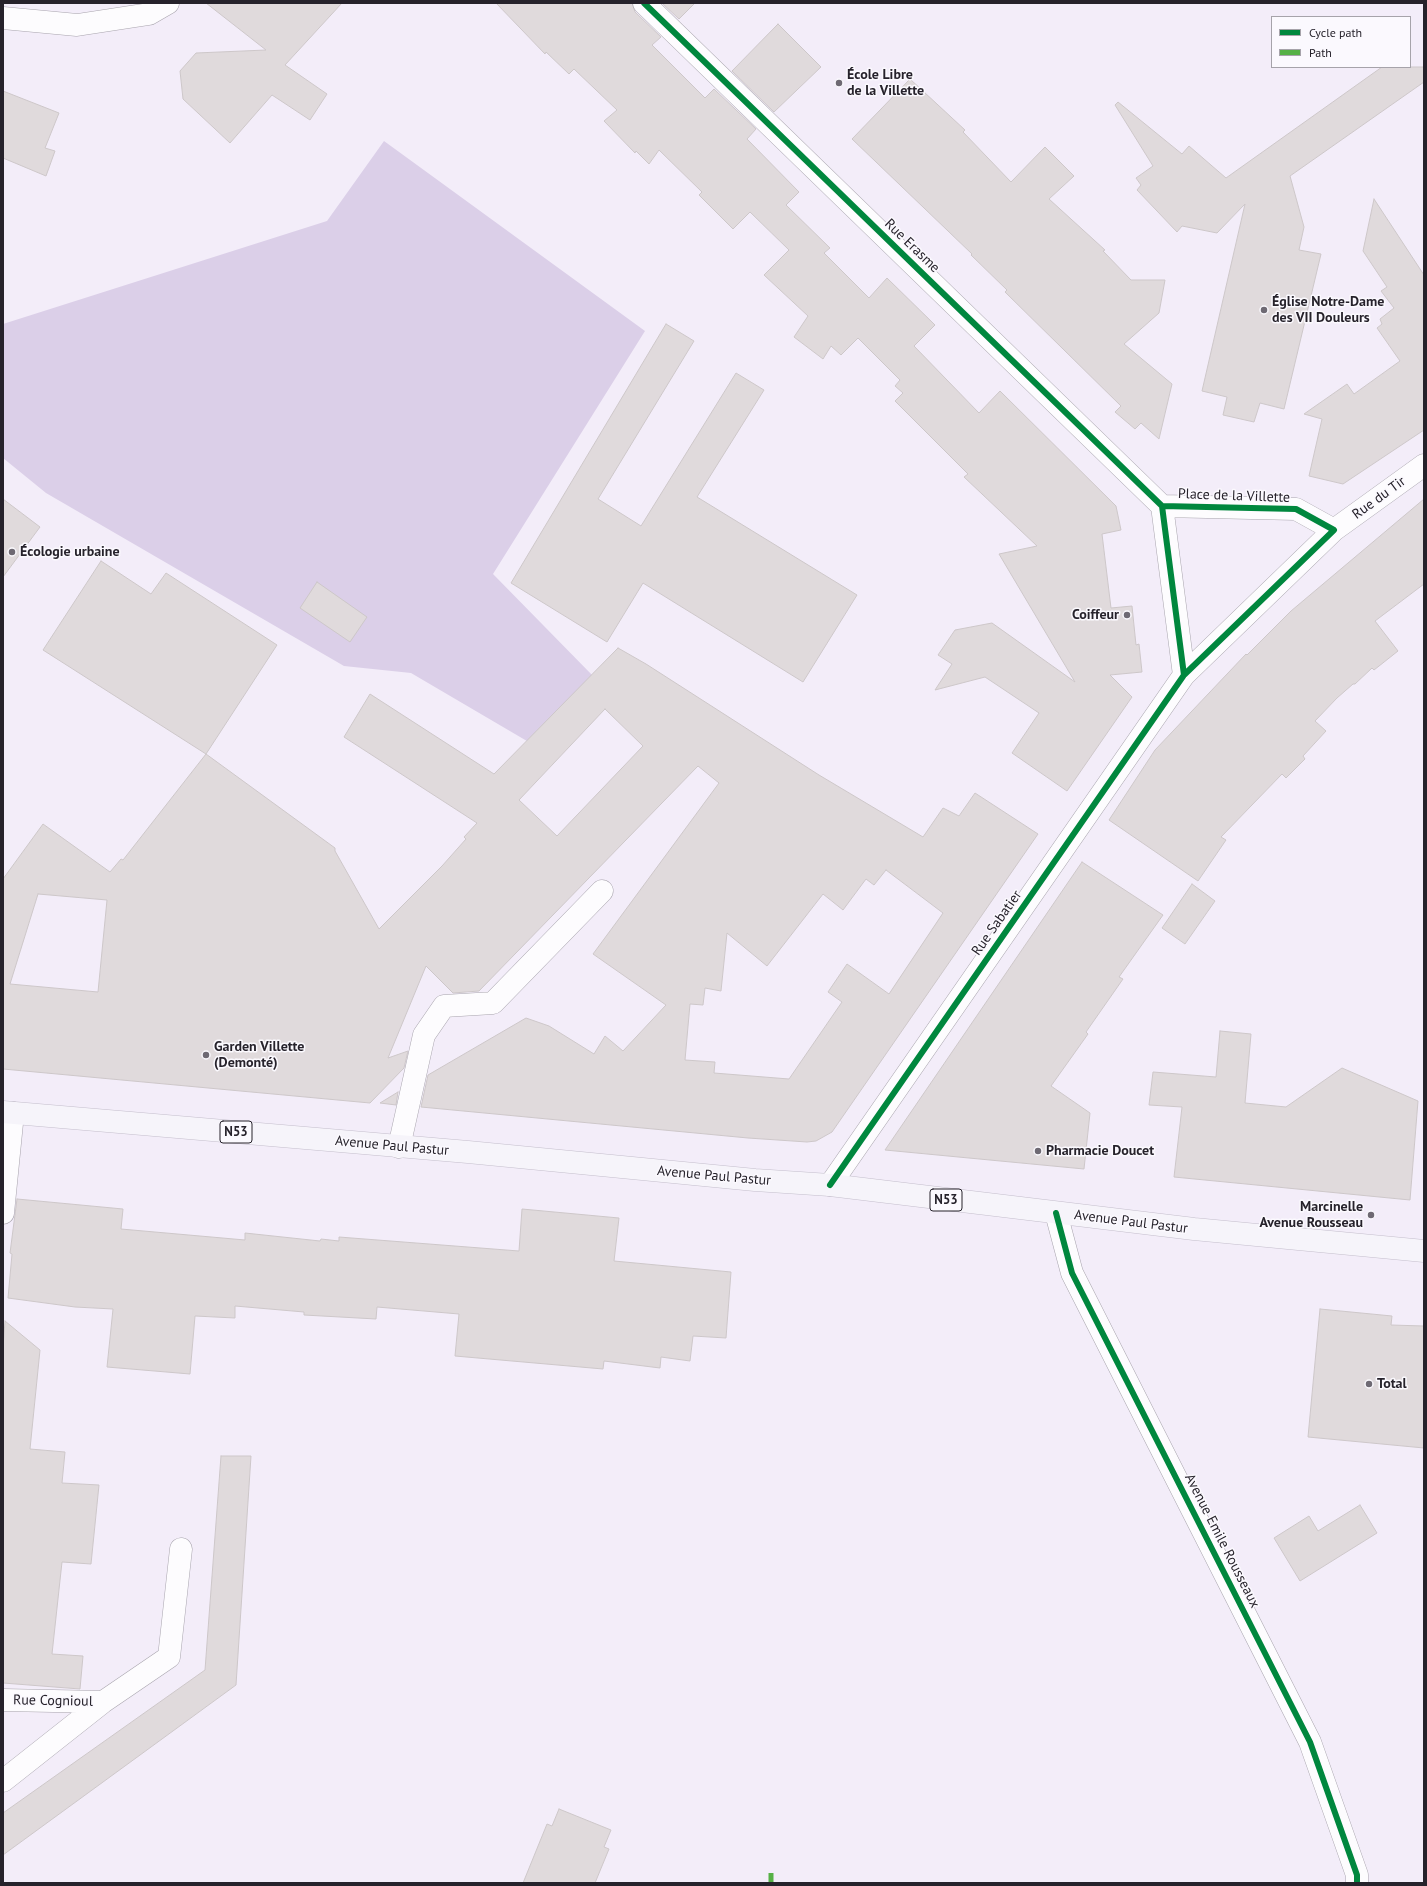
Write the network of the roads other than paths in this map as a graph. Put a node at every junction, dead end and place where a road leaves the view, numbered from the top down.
1 (168, 3) edge
2 (644, 3) edge
3 (3, 18) edge
4 (1424, 465) edge
5 (1162, 506) junction
6 (1334, 530) junction
7 (1184, 674) junction
8 (602, 891) dead end
9 (8, 1112) edge
10 (399, 1147) junction
11 (830, 1185) junction
12 (3, 1213) edge
13 (1056, 1213) junction
14 (1424, 1251) edge
15 (181, 1549) dead end
16 (3, 1700) edge
17 (104, 1702) junction
18 (3, 1781) edge
19 (1357, 1883) edge

1 - 3 street
2 - 5 street, Rue Erasme
4 - 6 street, Rue du Tir
5 - 6 street, Place de la Villette
5 - 7 street, Place de la Villette
6 - 7 street
7 - 11 street, Rue Sabatier
8 - 10 street
9 - 10 main road, Avenue Paul Pastur / N53
9 - 12 street
10 - 11 main road, Avenue Paul Pastur / N53
11 - 13 main road, Avenue Paul Pastur / N53
13 - 14 main road, Avenue Paul Pastur / N53
13 - 19 street, Avenue Emile Rousseaux
15 - 17 street
16 - 17 street, Rue Cognioul
17 - 18 street

